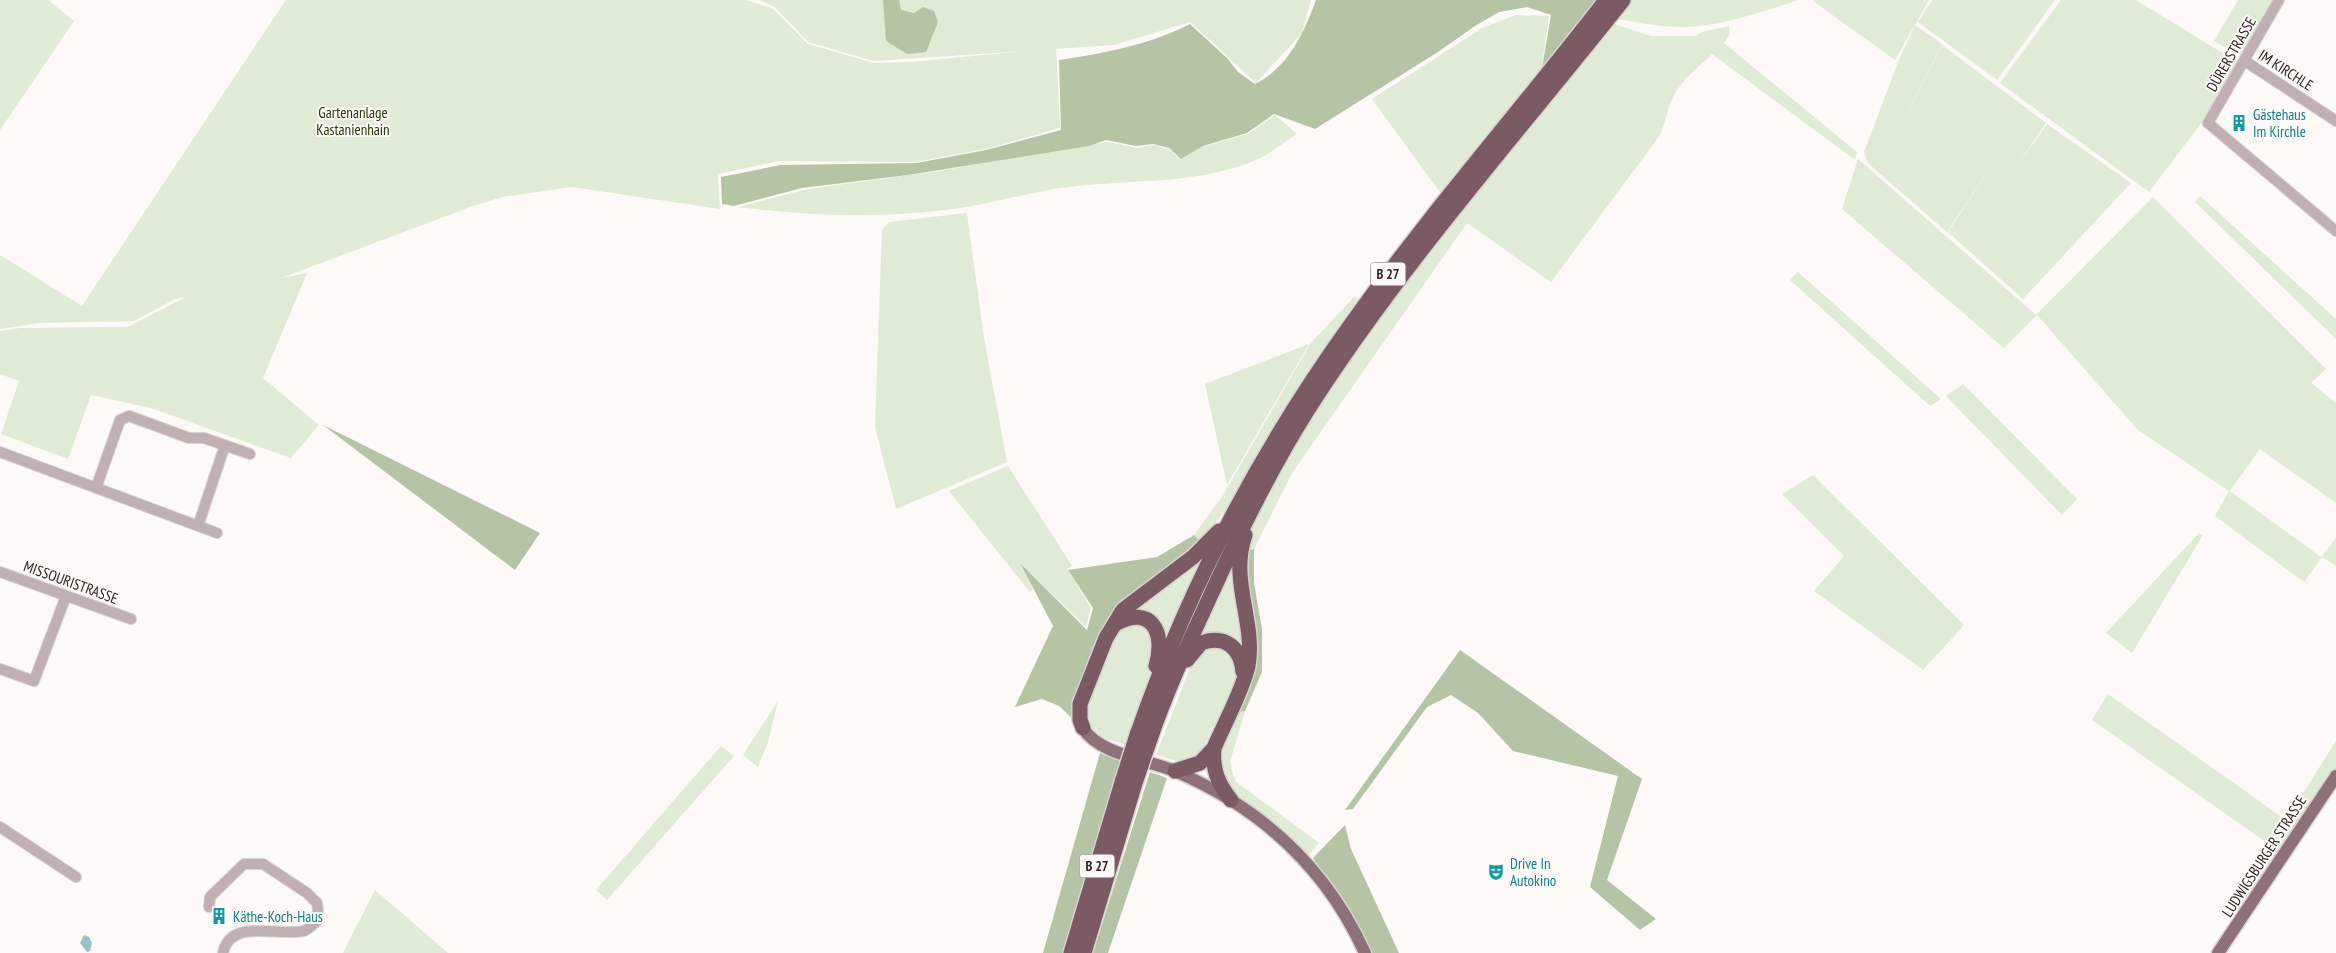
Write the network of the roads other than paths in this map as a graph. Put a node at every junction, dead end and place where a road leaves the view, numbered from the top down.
1 (1606, 0) edge
2 (1624, 0) edge
3 (2279, 0) edge
4 (1576, 49) junction
5 (2245, 60) junction
6 (2336, 121) edge
7 (2336, 231) edge
8 (226, 445) junction
9 (0, 452) edge
10 (250, 454) dead end
11 (96, 488) junction
12 (1256, 498) junction
13 (1229, 520) junction
14 (198, 526) junction
15 (217, 533) dead end
16 (0, 572) edge
17 (66, 596) junction
18 (131, 619) dead end
19 (1115, 624) junction
20 (0, 668) edge
21 (1243, 679) junction
22 (1161, 687) junction
23 (1084, 728) joint
24 (1214, 748) junction
25 (1175, 771) junction
26 (2336, 776) edge
27 (1129, 781) junction
28 (1231, 800) junction
29 (0, 827) edge
30 (76, 876) dead end
31 (209, 907) dead end
32 (223, 953) edge
33 (1070, 953) edge
34 (1084, 953) edge
35 (1365, 953) edge
36 (2218, 953) edge

1 - 4 highway, B 27
2 - 4 highway, B 27
3 - 5 street, DÜRERSTRASSE
4 - 12 highway, B 27
4 - 13 highway, B 27
5 - 6 street, IM KIRCHLE
5 - 7 street, DÜRERSTRASSE
8 - 10 street
8 - 11 street
8 - 14 street
9 - 11 street
11 - 14 street
12 - 21 highway, B 27
12 - 22 highway, B 27
13 - 19 highway, B 27
13 - 22 highway, B 27
14 - 15 street
16 - 17 street, MISSOURISTRASSE
17 - 18 street, MISSOURISTRASSE
17 - 20 street
19 - 22 highway, B 27
19 - 23 highway, B 27
21 - 22 highway, B 27
21 - 24 highway, B 27
22 - 27 highway, B 27, bridge
23 - 25 main road
24 - 25 highway, B 27
24 - 28 highway, B 27
25 - 28 main road
26 - 36 main road, LUDWIGSBURGER STRASSE
27 - 33 highway, B 27
27 - 34 highway, B 27
28 - 35 main road
29 - 30 street
31 - 32 street

